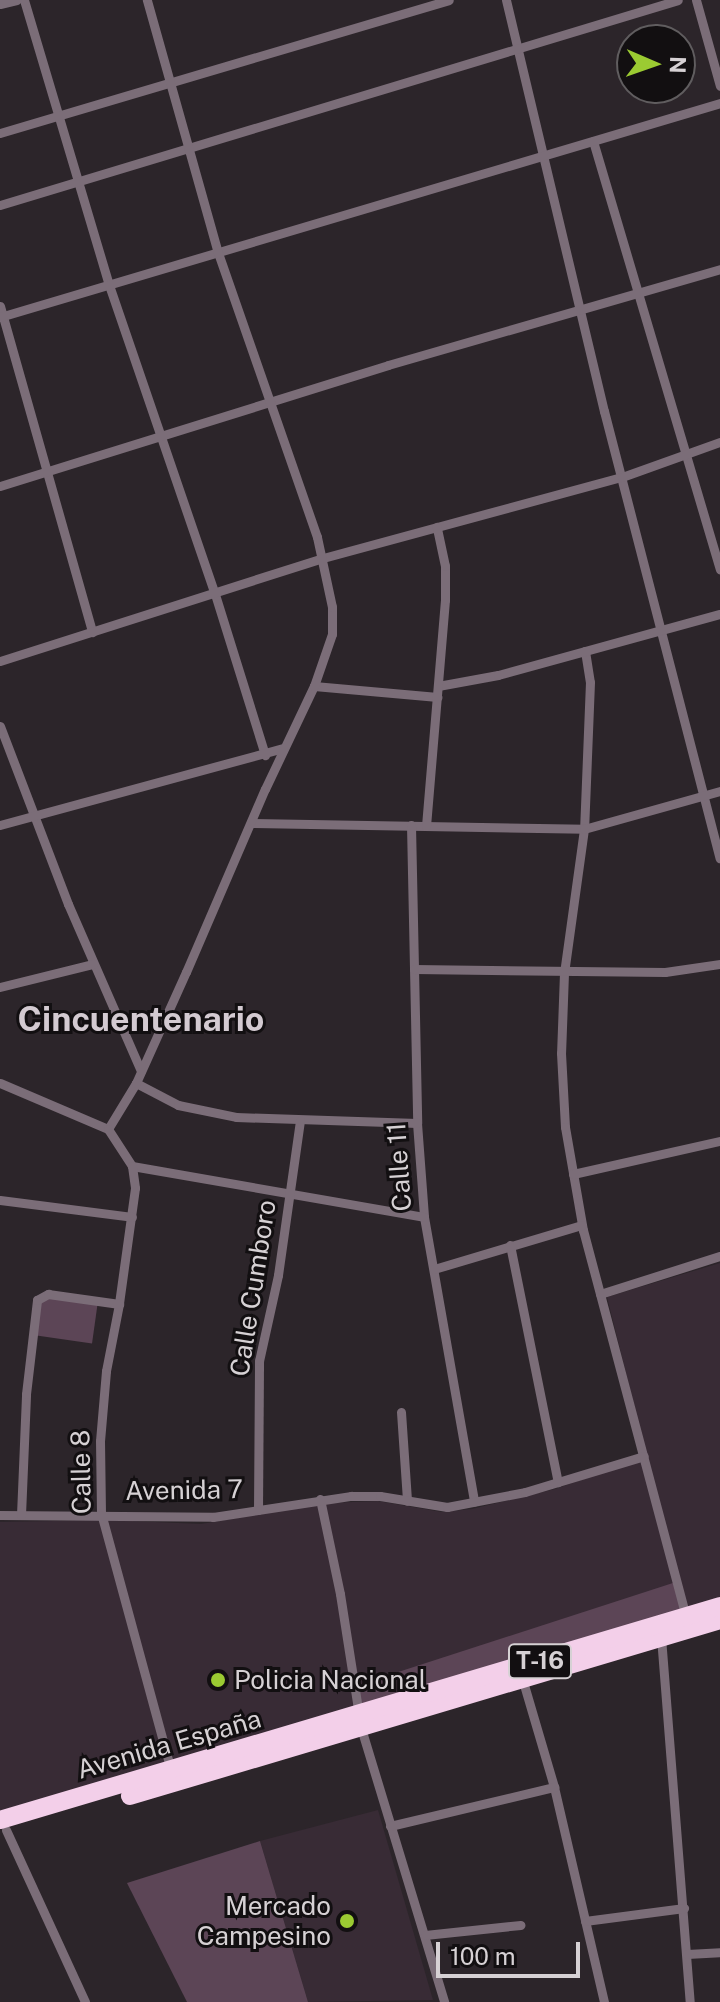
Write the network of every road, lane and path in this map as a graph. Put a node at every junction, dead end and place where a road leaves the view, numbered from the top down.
1 (17, 0) edge
2 (24, 0) edge
3 (147, 0) edge
4 (449, 0) edge
5 (506, 0) edge
6 (678, 0) edge
7 (696, 0) edge
8 (0, 4) edge
9 (518, 49) junction
10 (170, 85) junction
11 (720, 86) edge
12 (720, 103) edge
13 (58, 117) junction
14 (0, 133) edge
15 (593, 141) junction
16 (185, 146) junction
17 (545, 156) junction
18 (77, 181) junction
19 (0, 205) edge
20 (218, 253) junction
21 (720, 269) edge
22 (109, 285) junction
23 (638, 292) junction
24 (580, 309) junction
25 (1, 313) edge
26 (269, 402) junction
27 (160, 436) junction
28 (720, 442) edge
29 (685, 452) junction
30 (48, 471) junction
31 (622, 477) junction
32 (0, 486) edge
33 (437, 527) junction
34 (323, 558) junction
35 (720, 570) edge
36 (214, 591) junction
37 (720, 614) edge
38 (662, 630) junction
39 (92, 632) junction
40 (585, 651) junction
41 (0, 661) edge
42 (314, 686) junction
43 (438, 692) junction
44 (0, 726) edge
45 (284, 748) junction
46 (265, 755) junction
47 (720, 791) edge
48 (705, 796) junction
49 (34, 815) junction
50 (253, 823) junction
51 (0, 825) edge
52 (411, 825) junction
53 (426, 826) junction
54 (584, 829) junction
55 (720, 858) edge
56 (93, 964) junction
57 (720, 964) edge
58 (414, 969) junction
59 (564, 973) junction
60 (0, 987) edge
61 (141, 1071) junction
62 (0, 1083) edge
63 (136, 1083) junction
64 (300, 1121) junction
65 (417, 1123) junction
66 (108, 1129) junction
67 (720, 1141) edge
68 (132, 1166) junction
69 (573, 1174) junction
70 (290, 1193) junction
71 (0, 1200) edge
72 (132, 1217) junction
73 (424, 1217) junction
74 (582, 1225) junction
75 (510, 1245) junction
76 (720, 1256) edge
77 (434, 1269) junction
78 (600, 1294) junction
79 (119, 1304) junction
80 (401, 1412) dead end
81 (644, 1456) junction
82 (558, 1482) junction
83 (320, 1499) junction
84 (407, 1501) junction
85 (474, 1502) junction
86 (258, 1510) junction
87 (101, 1513) junction
88 (0, 1515) edge
89 (21, 1515) junction
90 (720, 1606) edge
91 (720, 1620) edge
92 (687, 1622) junction
93 (661, 1637) junction
94 (521, 1674) junction
95 (360, 1721) junction
96 (171, 1771) junction
97 (554, 1787) junction
98 (390, 1826) junction
99 (2, 1827) edge
100 (684, 1908) junction
101 (585, 1921) junction
102 (520, 1925) dead end
103 (425, 1935) junction
104 (720, 1952) edge
105 (687, 1954) junction
106 (85, 2002) edge
107 (444, 2002) edge
108 (604, 2002) edge
109 (690, 2002) edge

1 - 8 street
2 - 13 street
3 - 10 street
4 - 10 street
5 - 9 street
6 - 9 street
7 - 11 street
9 - 16 street
9 - 17 street
10 - 13 street
10 - 16 street
12 - 15 street
13 - 14 street
13 - 18 street
15 - 17 street
15 - 23 street
16 - 18 street
16 - 20 street
17 - 20 street
17 - 24 street
18 - 19 street
18 - 22 street
20 - 22 street
20 - 26 street
21 - 23 street
22 - 25 street
22 - 27 street
23 - 24 street
23 - 29 street
24 - 26 street
24 - 31 street
25 - 30 street
26 - 27 street
26 - 34 street
27 - 30 street
27 - 36 street
28 - 29 street
29 - 31 street
29 - 35 street
30 - 32 street
30 - 39 street
31 - 33 street
31 - 38 street
33 - 34 street
33 - 43 street
34 - 36 street
34 - 42 street
36 - 39 street
36 - 46 street
37 - 38 street
38 - 40 street
38 - 48 street
39 - 41 street
40 - 43 street
40 - 54 street
42 - 43 street
42 - 45 street
43 - 53 street
44 - 49 street
45 - 46 street
45 - 50 street
46 - 49 street
47 - 48 street
48 - 54 street
48 - 55 street
49 - 51 street
49 - 56 street
50 - 52 street
50 - 61 street
52 - 53 street
52 - 58 street, Calle 11
53 - 54 street
54 - 59 street
56 - 60 street
56 - 61 street
57 - 59 street
58 - 59 street
58 - 65 street, Calle 11
59 - 69 street
61 - 63 street
62 - 66 street
63 - 64 street
63 - 66 street
64 - 65 street
64 - 70 street, Calle Cumboro
65 - 73 street, Calle 11
66 - 68 street
67 - 69 street
68 - 70 street
68 - 72 street, Calle 8
69 - 74 street
70 - 73 street
70 - 86 street, Calle Cumboro
71 - 72 street
72 - 79 street, Calle 8
73 - 77 street, Calle 11
74 - 75 street
74 - 78 street
75 - 77 street
75 - 82 street
76 - 78 street
77 - 85 street, Calle 11
78 - 81 street
79 - 87 street, Calle 8
79 - 89 street
80 - 84 street
81 - 82 street, Avenida 7
81 - 92 street
82 - 85 street, Avenida 7
83 - 84 street, Avenida 7
83 - 86 street, Avenida 7
83 - 95 street
84 - 85 street, Avenida 7
86 - 87 street, Avenida 7
87 - 89 street, Avenida 7
87 - 96 street, Calle 8
88 - 89 street, Avenida 7
90 - 92 highway, Avenida España / T-16
91 - 92 highway, Avenida España / T-16
92 - 93 highway, Avenida España / T-16
92 - 94 highway, Avenida España / T-16
93 - 94 highway, Avenida España / T-16
93 - 100 street
94 - 95 highway, Avenida España / T-16
94 - 97 street
95 - 96 highway, Avenida España / T-16
95 - 98 street
95 - 99 highway, Avenida España / T-16
96 - 99 highway, Avenida España / T-16
97 - 98 street
97 - 101 street
98 - 103 street
99 - 106 street
100 - 101 street
100 - 105 street
101 - 108 street
102 - 103 street
103 - 107 street
104 - 105 street
105 - 109 street

